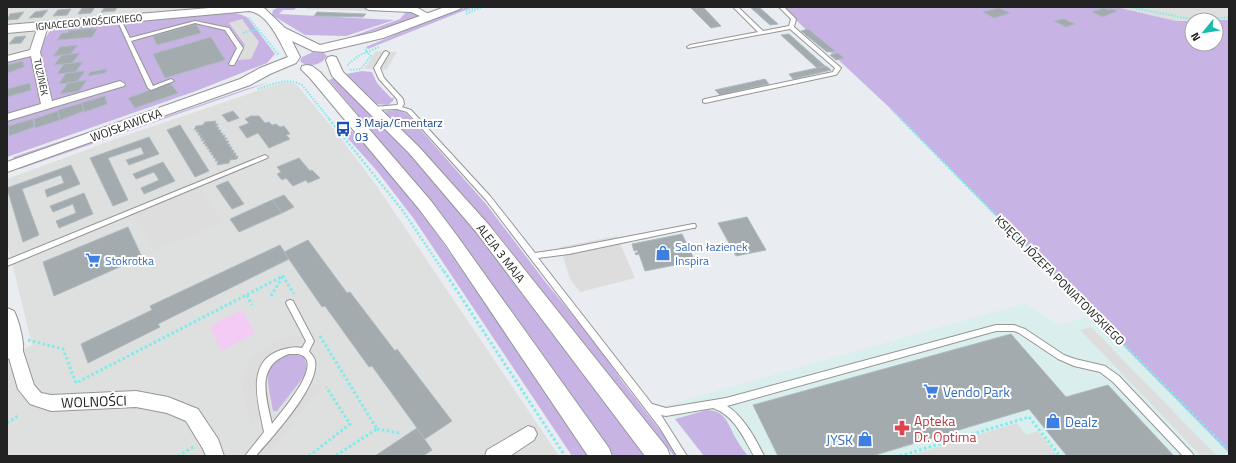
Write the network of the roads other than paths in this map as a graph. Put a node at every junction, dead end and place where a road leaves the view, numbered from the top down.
1 (368, 7) edge
2 (456, 7) edge
3 (735, 7) edge
4 (782, 7) edge
5 (263, 8) edge
6 (397, 8) edge
7 (209, 11) junction
8 (429, 17) junction
9 (121, 19) junction
10 (204, 24) junction
11 (43, 26) junction
12 (791, 27) junction
13 (7, 29) edge
14 (281, 31) junction
15 (762, 33) junction
16 (128, 40) junction
17 (690, 47) dead end
18 (35, 52) junction
19 (327, 53) junction
20 (386, 53) dead end
21 (7, 59) edge
22 (232, 64) dead end
23 (299, 64) junction
24 (171, 81) dead end
25 (120, 84) dead end
26 (705, 101) dead end
27 (47, 105) junction
28 (399, 107) junction
29 (374, 109) junction
30 (7, 118) edge
31 (265, 157) dead end
32 (7, 167) edge
33 (694, 226) dead end
34 (534, 256) junction
35 (7, 263) edge
36 (290, 303) dead end
37 (7, 316) edge
38 (16, 346) edge
39 (304, 352) junction
40 (710, 404) junction
41 (650, 407) junction
42 (269, 432) junction
43 (528, 434) dead end
44 (215, 456) edge
45 (250, 456) edge
46 (494, 456) edge
47 (601, 456) edge
48 (659, 456) edge
49 (682, 456) edge
50 (759, 456) edge
51 (1189, 456) edge

1 - 6 street
2 - 8 street
3 - 15 lane
4 - 12 lane
5 - 7 street, IGNACEGO MOŚCICKIEGO
5 - 14 street
6 - 8 street
7 - 9 street, IGNACEGO MOŚCICKIEGO
7 - 10 lane
8 - 19 street
9 - 11 street, IGNACEGO MOŚCICKIEGO
9 - 16 lane
10 - 16 lane
10 - 22 lane
11 - 13 street, IGNACEGO MOŚCICKIEGO
11 - 18 street, TUZINEK
12 - 15 lane
12 - 26 lane
14 - 19 street
14 - 23 street
15 - 17 lane
16 - 24 lane
18 - 21 street
18 - 27 street, TUZINEK
19 - 23 street
19 - 23 street
19 - 29 street, ALEJA 3 MAJA
20 - 28 lane
23 - 32 street, WOJSŁAWICKA
23 - 47 street
25 - 27 street
27 - 30 street
28 - 29 lane
28 - 34 lane
29 - 48 street, ALEJA 3 MAJA
31 - 35 lane
33 - 34 lane
34 - 41 lane
36 - 39 lane
37 - 38 street, WOLNOŚCI
38 - 44 street, WOLNOŚCI
39 - 42 lane
39 - 42 lane
40 - 41 lane
40 - 50 lane
40 - 51 lane
41 - 49 lane
42 - 45 lane
43 - 46 street

